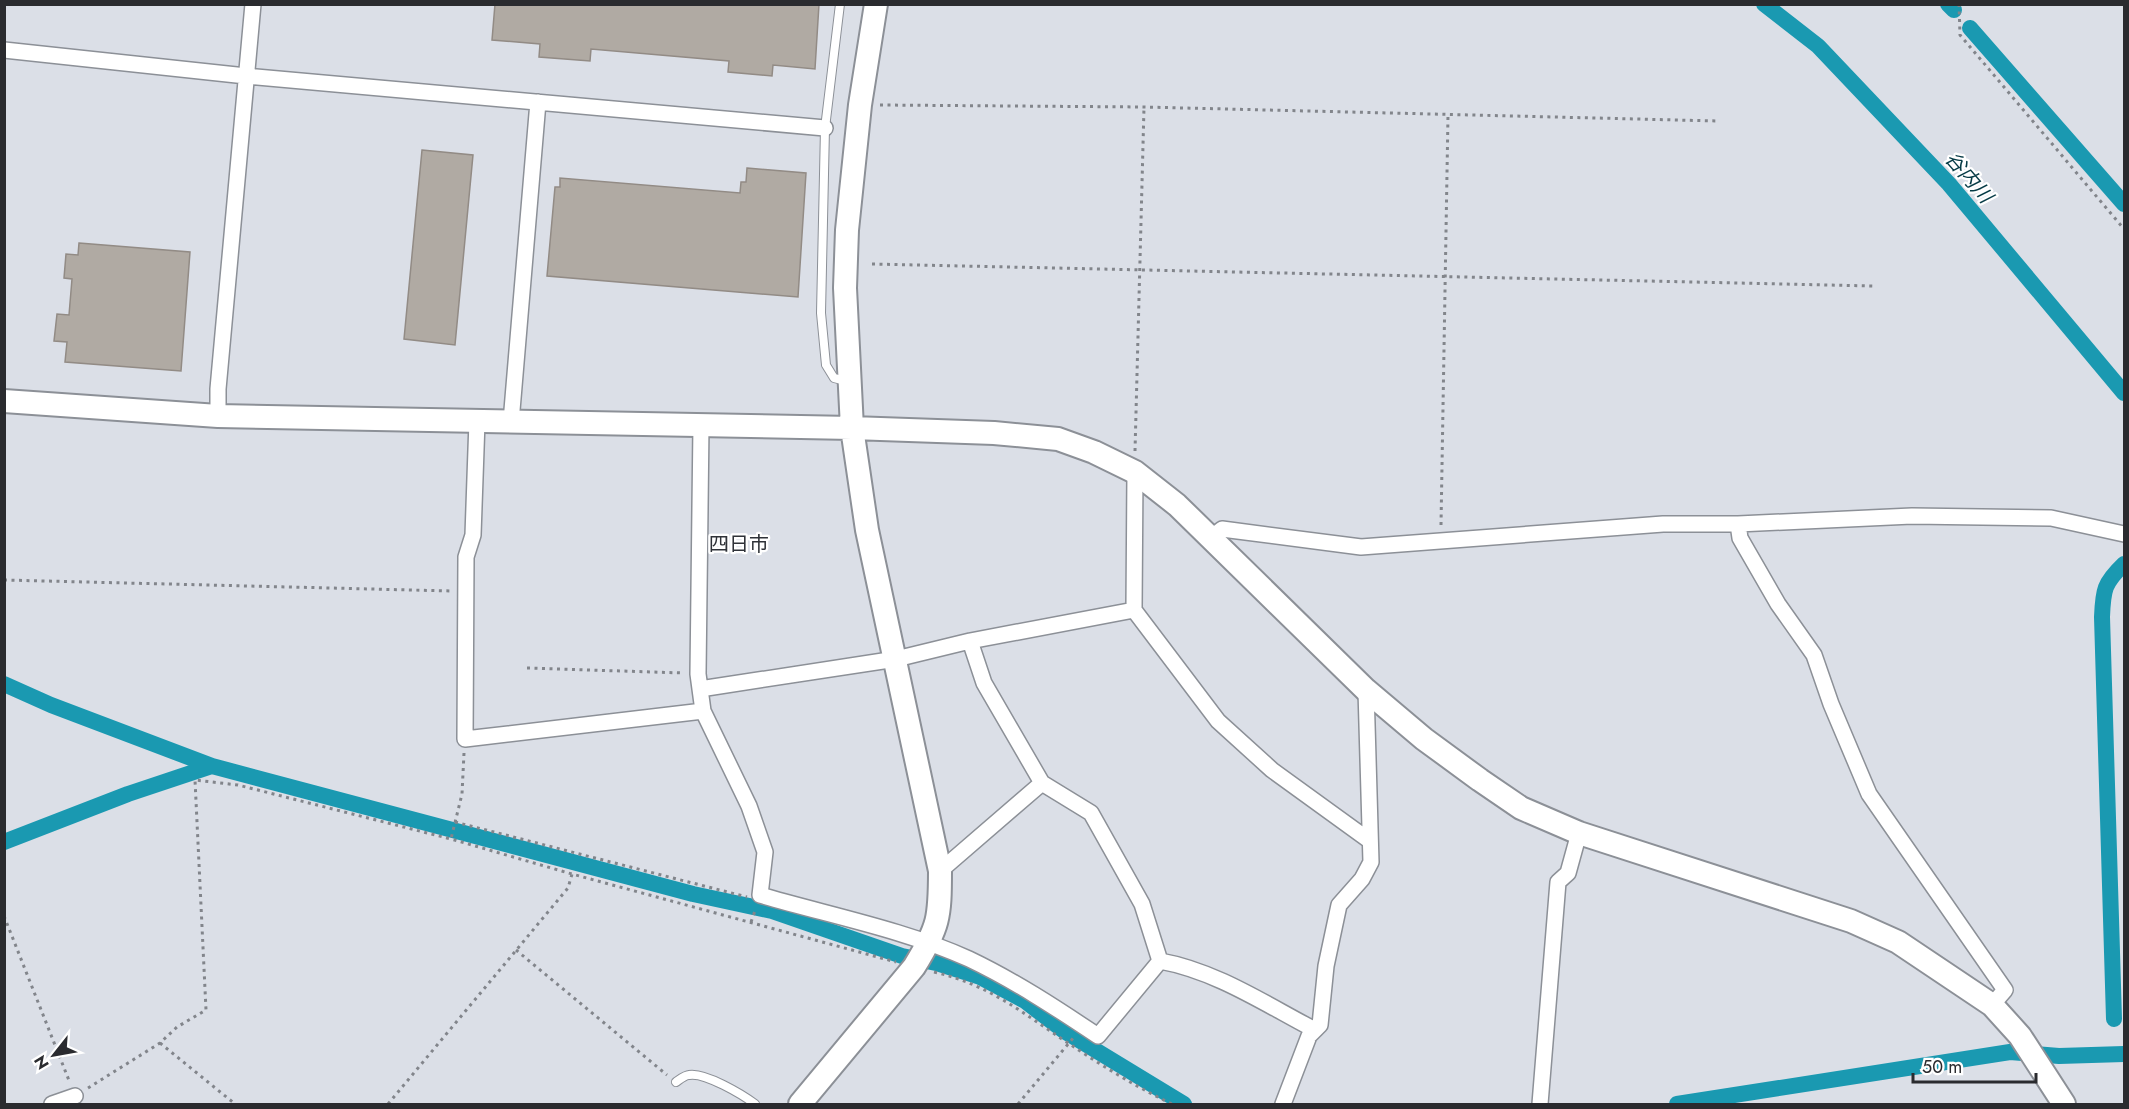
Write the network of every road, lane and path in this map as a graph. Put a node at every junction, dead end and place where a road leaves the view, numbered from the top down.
1 (253, 4) edge
2 (840, 4) edge
3 (876, 4) edge
4 (1959, 4) edge
5 (4, 50) edge
6 (246, 76) junction
7 (538, 102) junction
8 (860, 105) junction
9 (1144, 107) junction
10 (1448, 114) junction
11 (1718, 121) dead end
12 (825, 128) junction
13 (2124, 229) edge
14 (872, 264) dead end
15 (1139, 271) junction
16 (1445, 275) junction
17 (1874, 286) dead end
18 (850, 381) junction
19 (4, 401) edge
20 (218, 416) junction
21 (477, 421) junction
22 (511, 422) junction
23 (701, 425) junction
24 (852, 428) junction
25 (1135, 472) junction
26 (1738, 524) junction
27 (2124, 534) edge
28 (1212, 537) junction
29 (1440, 542) junction
30 (4, 580) edge
31 (466, 591) junction
32 (1134, 610) junction
33 (970, 641) junction
34 (896, 659) junction
35 (527, 668) dead end
36 (699, 681) junction
37 (1366, 690) junction
38 (703, 711) junction
39 (465, 739) junction
40 (1042, 783) junction
41 (455, 822) junction
42 (1579, 833) junction
43 (451, 839) junction
44 (1370, 841) junction
45 (940, 871) junction
46 (572, 874) junction
47 (760, 895) junction
48 (4, 916) edge
49 (516, 950) junction
50 (920, 957) junction
51 (1160, 961) junction
52 (1992, 1005) junction
53 (1083, 1026) junction
54 (1315, 1030) junction
55 (160, 1043) junction
56 (1069, 1044) junction
57 (676, 1082) joint
58 (75, 1096) junction
59 (52, 1104) edge
60 (235, 1104) edge
61 (388, 1104) edge
62 (755, 1104) edge
63 (800, 1104) edge
64 (1018, 1104) edge
65 (1172, 1104) edge
66 (1283, 1104) edge
67 (1540, 1104) edge
68 (2064, 1104) edge

1 - 6 street
2 - 12 lane
3 - 8 street
4 - 13 path
5 - 6 street
6 - 7 street
6 - 20 street
7 - 12 street
7 - 22 street
8 - 9 path
8 - 18 street
9 - 10 path
9 - 15 path
10 - 11 path
10 - 16 path
12 - 18 lane
14 - 15 path
15 - 16 path
15 - 25 path
16 - 17 path
16 - 29 path
18 - 24 street
19 - 20 street
20 - 21 street
21 - 22 street
21 - 31 street
22 - 23 street
23 - 24 street
23 - 36 street
24 - 25 street
24 - 34 street
25 - 28 street
25 - 32 street
26 - 27 street
26 - 29 street
26 - 52 street
28 - 29 street
28 - 37 street
30 - 31 path
31 - 39 street
32 - 33 street
32 - 44 street
33 - 34 street
33 - 40 street
34 - 36 street
34 - 45 street
35 - 36 path
36 - 38 street
37 - 42 street
37 - 44 street
38 - 39 street
38 - 47 street
39 - 41 path
40 - 45 street
40 - 51 street
41 - 43 path
41 - 47 path
42 - 52 street
42 - 67 street
43 - 46 path
43 - 55 path
44 - 54 street
45 - 50 street
46 - 49 path
46 - 50 path
47 - 50 street
48 - 58 path
49 - 57 path
49 - 61 path
50 - 53 street
50 - 56 path
50 - 63 street
51 - 53 street
51 - 54 street
52 - 68 street
53 - 56 path
54 - 66 street
55 - 58 path
55 - 60 path
56 - 64 path
56 - 65 path
57 - 62 lane
58 - 59 street

